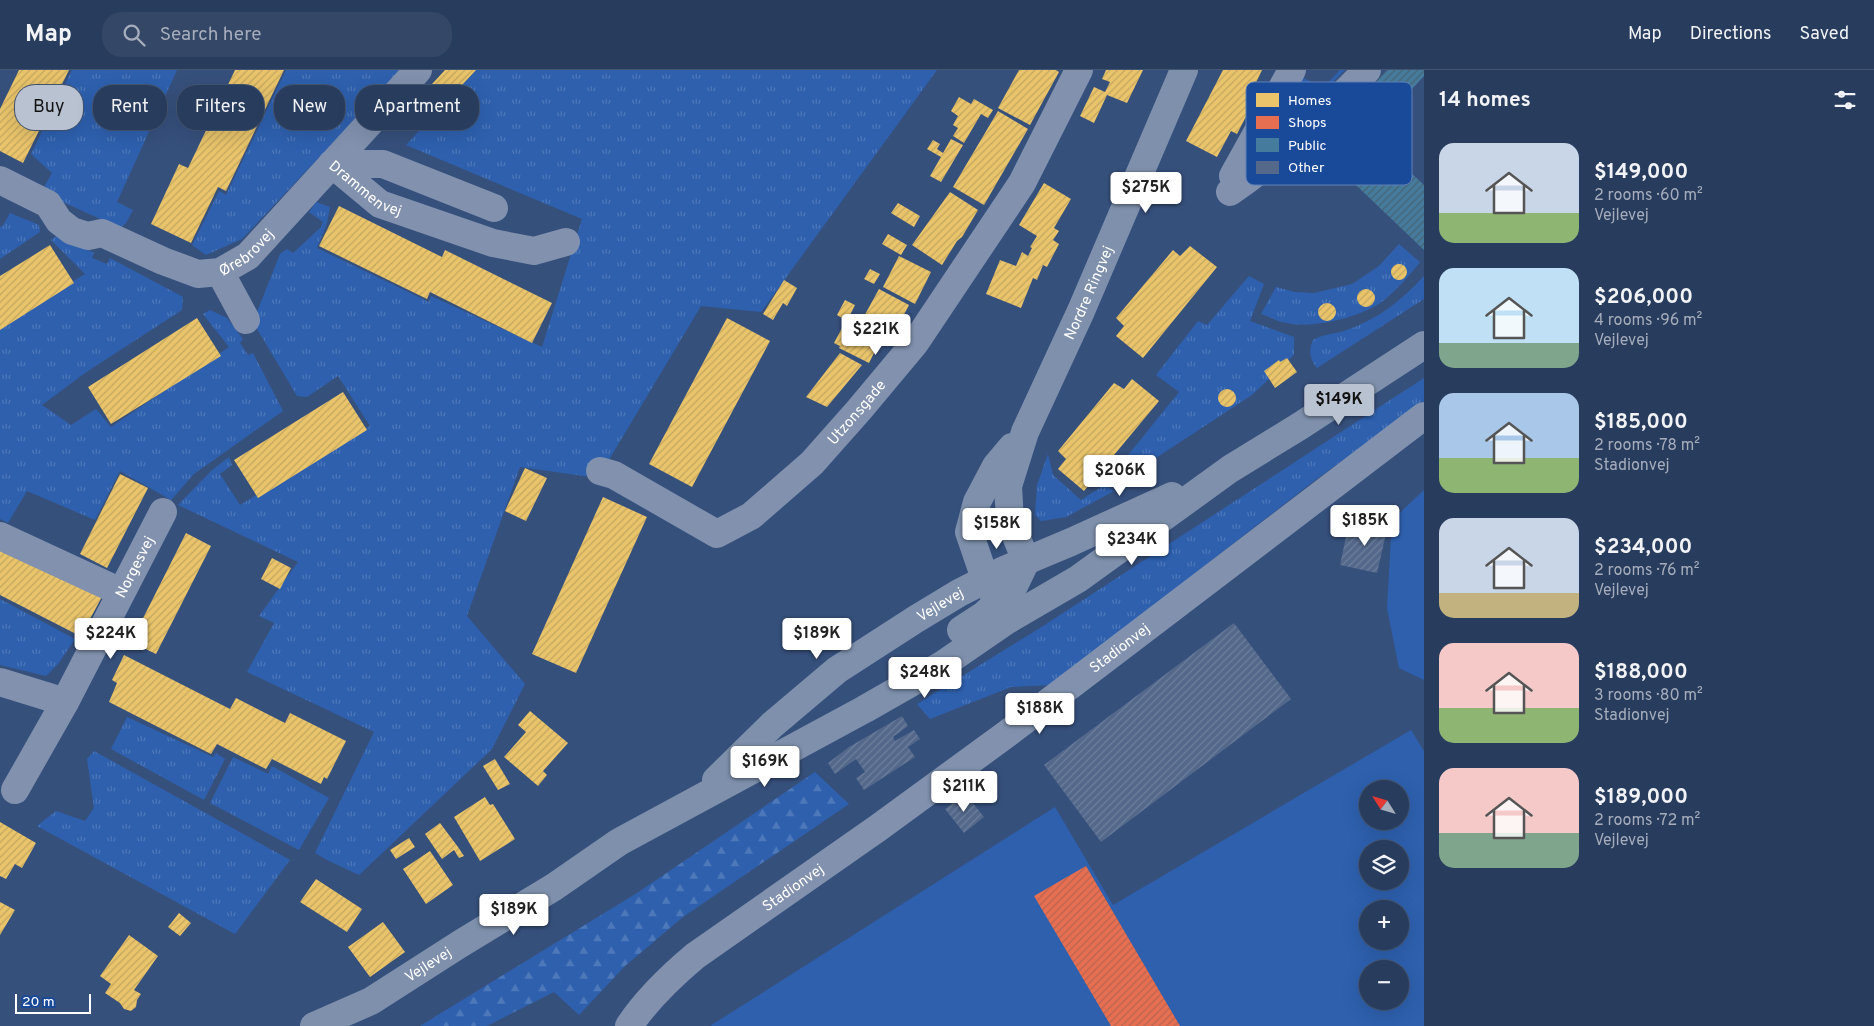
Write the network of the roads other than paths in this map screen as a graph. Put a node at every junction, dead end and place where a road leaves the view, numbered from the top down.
1 (418, 70) edge
2 (1079, 70) edge
3 (1184, 70) edge
4 (1292, 70) edge
5 (1367, 70) edge
6 (1286, 82) edge
7 (1355, 82) edge
8 (1246, 156) edge
9 (332, 164) junction
10 (1246, 178) edge
11 (0, 180) edge
12 (494, 208) dead end
13 (566, 242) dead end
14 (220, 272) junction
15 (246, 320) dead end
16 (1424, 345) edge
17 (1424, 416) edge
18 (1025, 432) junction
19 (1230, 469) junction
20 (600, 471) dead end
21 (164, 512) dead end
22 (0, 536) edge
23 (1026, 561) junction
24 (121, 592) junction
25 (997, 601) junction
26 (0, 682) edge
27 (65, 702) junction
28 (15, 790) dead end
29 (693, 803) junction
30 (314, 1026) edge
31 (629, 1026) edge

1 - 9 street, Ørebrovej
2 - 20 street, Utzonsgade
3 - 18 main road, Nordre Ringvej
4 - 6 street
5 - 7 street
8 - 10 street
9 - 12 street, Drammenvej
9 - 13 street, Drammenvej
9 - 14 street, Ørebrovej
11 - 14 street, Ørebrovej
14 - 15 street
16 - 19 main road, Vejlevej
17 - 31 street, Stadionvej
18 - 23 main road, Nordre Ringvej
18 - 25 main road, Nordre Ringvej
19 - 23 main road, Vejlevej
19 - 25 main road, Vejlevej
21 - 24 street, Norgesvej
22 - 24 street
23 - 25 main road, Vejlevej
24 - 27 street, Norgesvej
25 - 29 main road, Vejlevej
25 - 29 main road, Vejlevej
26 - 27 street
27 - 28 street, Norgesvej
29 - 30 main road, Vejlevej

